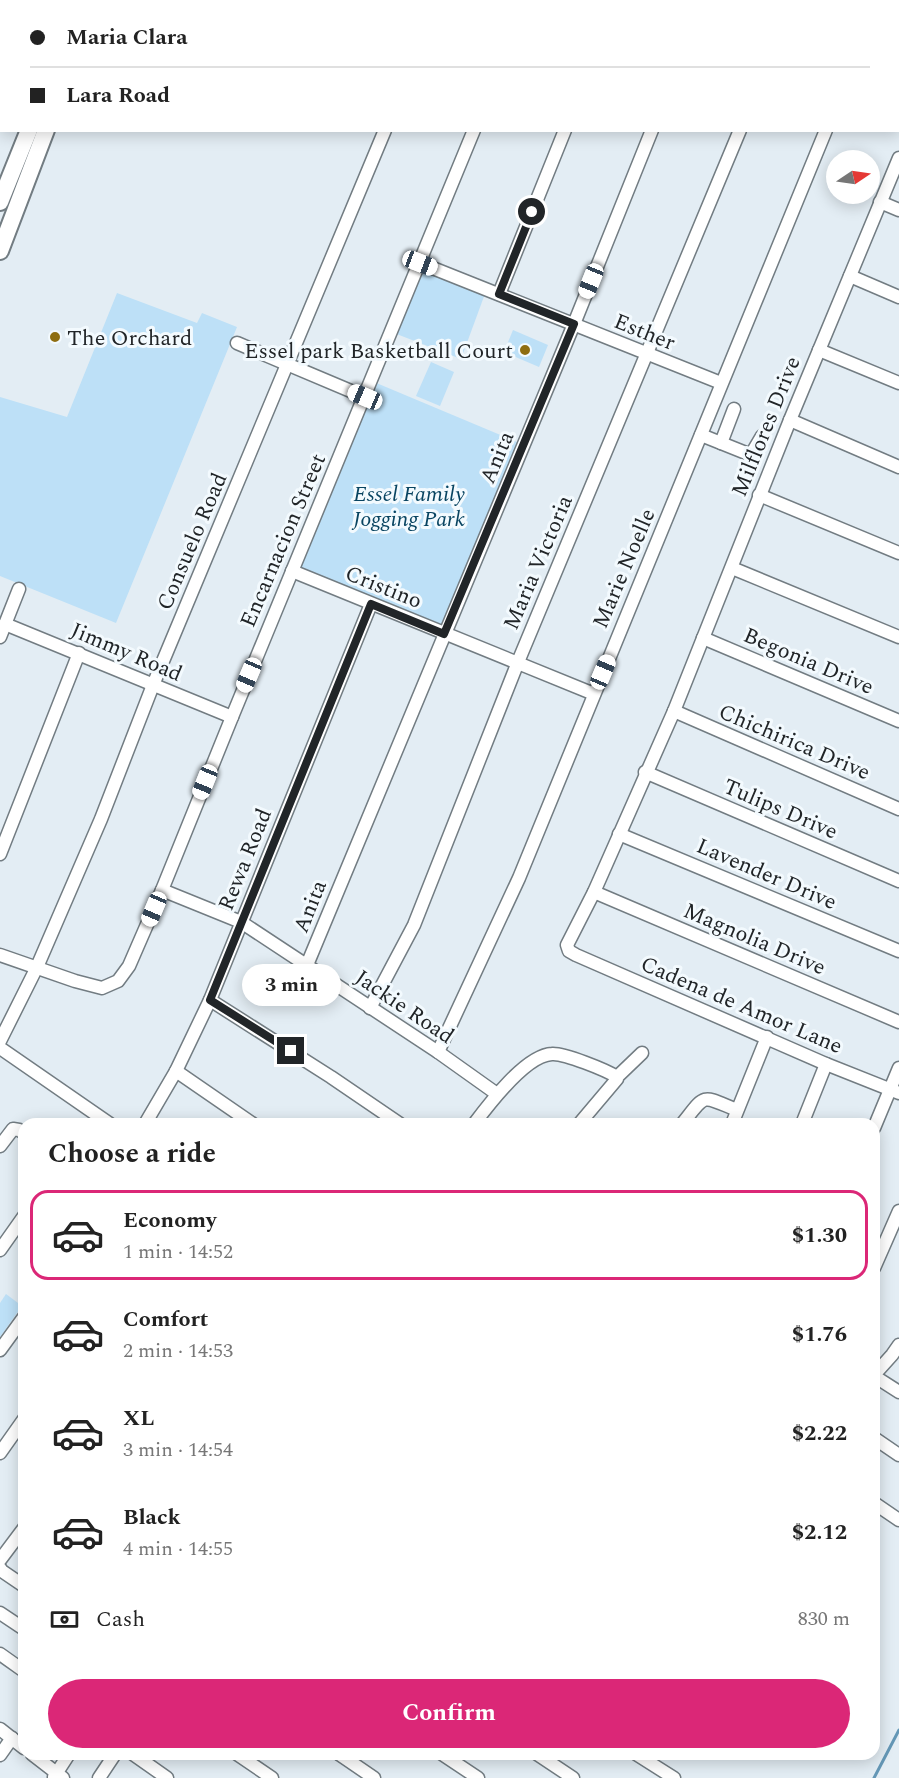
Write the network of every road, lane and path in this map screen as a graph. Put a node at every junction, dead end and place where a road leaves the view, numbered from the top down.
1 (27, 132) edge
2 (35, 132) edge
3 (45, 132) edge
4 (384, 132) edge
5 (473, 132) edge
6 (564, 132) edge
7 (651, 132) edge
8 (739, 132) edge
9 (825, 132) edge
10 (899, 158) edge
11 (0, 202) edge
12 (880, 202) joint
13 (879, 204) edge
14 (899, 210) edge
15 (0, 226) edge
16 (0, 251) edge
17 (420, 263) junction
18 (850, 276) junction
19 (499, 294) junction
20 (899, 297) edge
21 (574, 324) junction
22 (237, 343) dead end
23 (819, 350) junction
24 (648, 355) junction
25 (288, 364) junction
26 (721, 383) junction
27 (899, 383) edge
28 (365, 397) junction
29 (734, 409) dead end
30 (790, 420) junction
31 (701, 435) junction
32 (762, 436) dead end
33 (721, 443) junction
34 (899, 467) edge
35 (759, 495) junction
36 (899, 553) edge
37 (732, 568) junction
38 (292, 571) junction
39 (20, 589) dead end
40 (371, 604) junction
41 (5, 624) junction
42 (444, 634) junction
43 (0, 637) edge
44 (899, 637) edge
45 (703, 638) junction
46 (79, 653) junction
47 (518, 662) junction
48 (153, 685) junction
49 (594, 693) junction
50 (674, 711) junction
51 (231, 717) junction
52 (899, 721) edge
53 (645, 772) junction
54 (899, 808) edge
55 (619, 834) junction
56 (0, 854) edge
57 (899, 881) edge
58 (162, 890) junction
59 (594, 892) junction
60 (241, 922) junction
61 (569, 951) joint
62 (899, 951) edge
63 (0, 955) edge
64 (307, 965) junction
65 (37, 967) junction
66 (210, 1000) junction
67 (370, 1008) junction
68 (899, 1022) edge
69 (767, 1037) junction
70 (0, 1041) edge
71 (0, 1048) edge
72 (438, 1052) junction
73 (642, 1053) dead end
74 (826, 1064) junction
75 (899, 1068) edge
76 (176, 1071) junction
77 (617, 1077) junction
78 (895, 1091) edge
79 (496, 1094) junction
80 (737, 1110) junction
81 (101, 1118) edge
82 (149, 1118) edge
83 (244, 1118) edge
84 (391, 1118) edge
85 (478, 1118) edge
86 (584, 1118) edge
87 (687, 1118) edge
88 (734, 1118) edge
89 (804, 1118) edge
90 (880, 1118) edge
91 (18, 1131) edge
92 (0, 1146) edge
93 (899, 1210) edge
94 (18, 1233) edge
95 (0, 1250) edge
96 (880, 1254) edge
97 (18, 1325) edge
98 (899, 1345) edge
99 (0, 1350) edge
100 (880, 1368) edge
101 (880, 1379) edge
102 (899, 1392) edge
103 (18, 1427) edge
104 (880, 1442) edge
105 (0, 1452) edge
106 (899, 1455) edge
107 (880, 1507) edge
108 (899, 1520) edge
109 (18, 1536) edge
110 (0, 1560) edge
111 (0, 1568) edge
112 (18, 1582) edge
113 (0, 1613) edge
114 (18, 1625) edge
115 (0, 1654) edge
116 (18, 1667) edge
117 (0, 1730) edge
118 (12, 1738) junction
119 (18, 1743) edge
120 (0, 1755) edge
121 (39, 1760) edge
122 (66, 1760) edge
123 (111, 1760) edge
124 (142, 1760) edge
125 (246, 1760) edge
126 (348, 1760) edge
127 (451, 1760) edge
128 (546, 1760) edge
129 (646, 1760) edge
130 (58, 1776) edge
131 (99, 1778) edge
132 (167, 1778) edge
133 (272, 1778) edge
134 (374, 1778) edge
135 (478, 1778) edge
136 (573, 1778) edge
137 (674, 1778) edge

1 - 11 highway
2 - 15 highway
3 - 16 highway
4 - 25 street, Consuelo Road
5 - 17 street, Encarnacion Street
6 - 19 street
7 - 21 street, Anita
8 - 24 street, Maria Victoria
9 - 26 street, Marie Noelle
10 - 12 street, Milflores Drive
12 - 14 street
13 - 18 street, Milflores Drive
17 - 19 street, Esther
17 - 28 street, Encarnacion Street
18 - 20 street
18 - 23 street, Milflores Drive
19 - 21 street, Esther
21 - 24 street, Esther
21 - 42 street, Anita
22 - 25 street
23 - 27 street
23 - 30 street, Milflores Drive
24 - 26 street, Esther
24 - 47 street, Maria Victoria
25 - 28 street
25 - 48 street, Consuelo Road
26 - 31 street, Marie Noelle
28 - 38 street, Encarnacion Street
29 - 33 street
30 - 34 street
30 - 35 street, Milflores Drive
31 - 33 street
31 - 49 street, Marie Noelle
32 - 33 street
35 - 36 street
35 - 37 street, Milflores Drive
37 - 44 street
37 - 45 street, Milflores Drive
38 - 40 street, Cristino
38 - 51 street, Encarnacion Street
39 - 41 street
40 - 42 street, Cristino
40 - 60 street, Rewa Road
41 - 43 street
41 - 46 street, Jimmy Road
42 - 47 street, Cristino
42 - 64 street, Anita
45 - 50 street, Milflores Drive
45 - 52 street, Begonia Drive
46 - 48 street, Jimmy Road
46 - 56 street
47 - 49 street, Cristino
47 - 67 street, Maria Victoria
48 - 51 street, Jimmy Road
48 - 65 street, Consuelo Road
49 - 72 street, Marie Noelle
50 - 53 street, Milflores Drive
50 - 54 street, Chichirica Drive
51 - 58 street, Encarnacion Street
53 - 55 street, Milflores Drive
53 - 57 street, Tulips Drive
55 - 59 street, Milflores Drive
55 - 62 street, Lavender Drive
58 - 60 street, Jackie Road
58 - 65 street, Encarnacion Street
59 - 61 street, Milflores Drive
59 - 68 street, Magnolia Drive
60 - 64 street, Jackie Road
60 - 66 street, Rewa Road
61 - 69 street, Cadena de Amor Lane
63 - 65 street
64 - 67 street, Jackie Road
65 - 70 street, Consuelo Road
66 - 76 street, Rewa Road
66 - 84 street
67 - 72 street, Jackie Road
69 - 74 street, Cadena de Amor Lane
69 - 80 street
71 - 81 street
72 - 79 street, Jackie Road
73 - 77 street
74 - 78 street, Cadena de Amor Lane
74 - 89 street
75 - 78 street
76 - 82 street, Rewa Road
76 - 83 street
77 - 79 street
77 - 86 street
78 - 90 street
79 - 85 street
80 - 87 street
80 - 88 street
91 - 92 street
93 - 96 street
94 - 95 street
97 - 99 street
98 - 100 street
101 - 102 street
103 - 105 street
104 - 106 street
107 - 108 street
109 - 110 street
111 - 112 street
113 - 114 street
115 - 116 street
117 - 118 street
118 - 119 street
118 - 120 street
121 - 130 street
122 - 130 street
123 - 131 street
124 - 132 street
125 - 133 street
126 - 134 street
127 - 135 street
128 - 136 street
129 - 137 street

